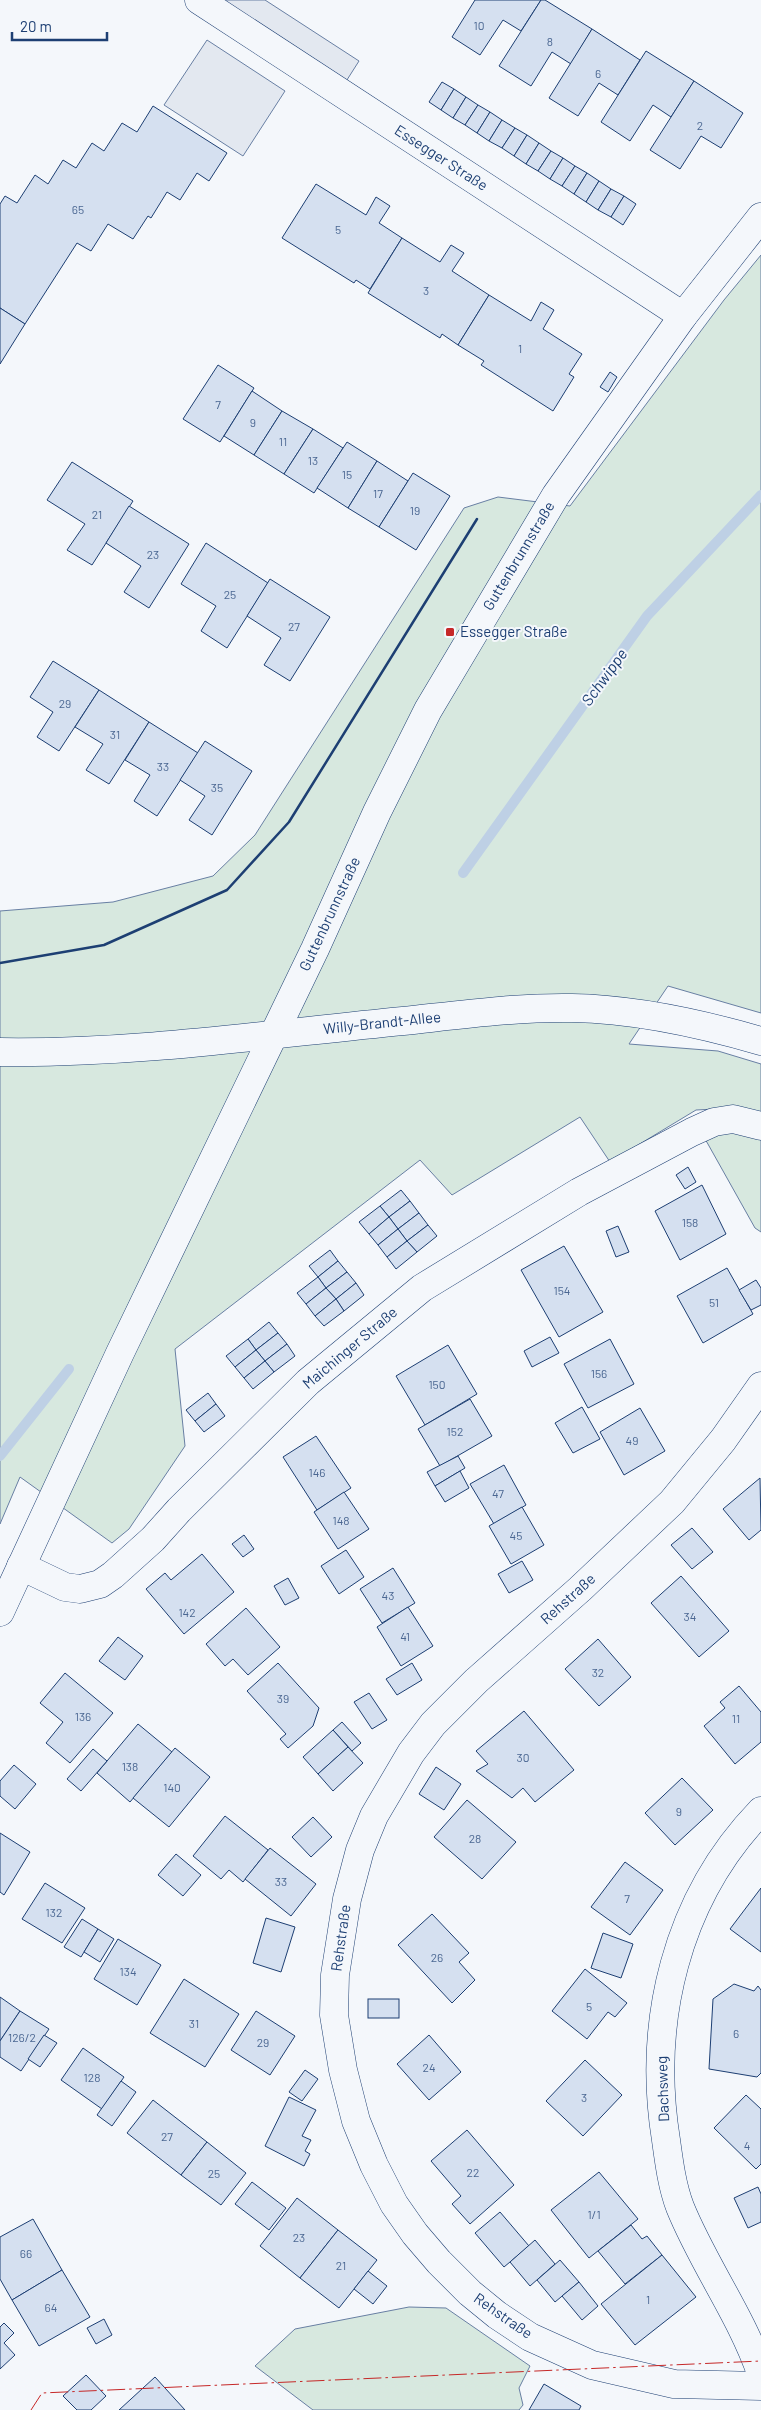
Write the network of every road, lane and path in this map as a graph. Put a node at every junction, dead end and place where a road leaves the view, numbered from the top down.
1 (199, 0) edge
2 (761, 217) edge
3 (683, 316) junction
4 (274, 1034) junction
5 (761, 1041) edge
6 (0, 1052) edge
7 (761, 1126) edge
8 (761, 1386) edge
9 (21, 1566) junction
10 (0, 1612) edge
11 (761, 1811) edge
12 (761, 2373) edge
13 (761, 2386) edge

1 - 3 street, Essegger Straße
2 - 3 street, Guttenbrunnstraße
3 - 4 street, Guttenbrunnstraße
4 - 5 street, Willy-Brandt-Allee
4 - 6 street, Willy-Brandt-Allee
4 - 9 street
7 - 9 street, Maichinger Straße
8 - 13 street, Rehstraße
9 - 10 street
11 - 12 street, Dachsweg

